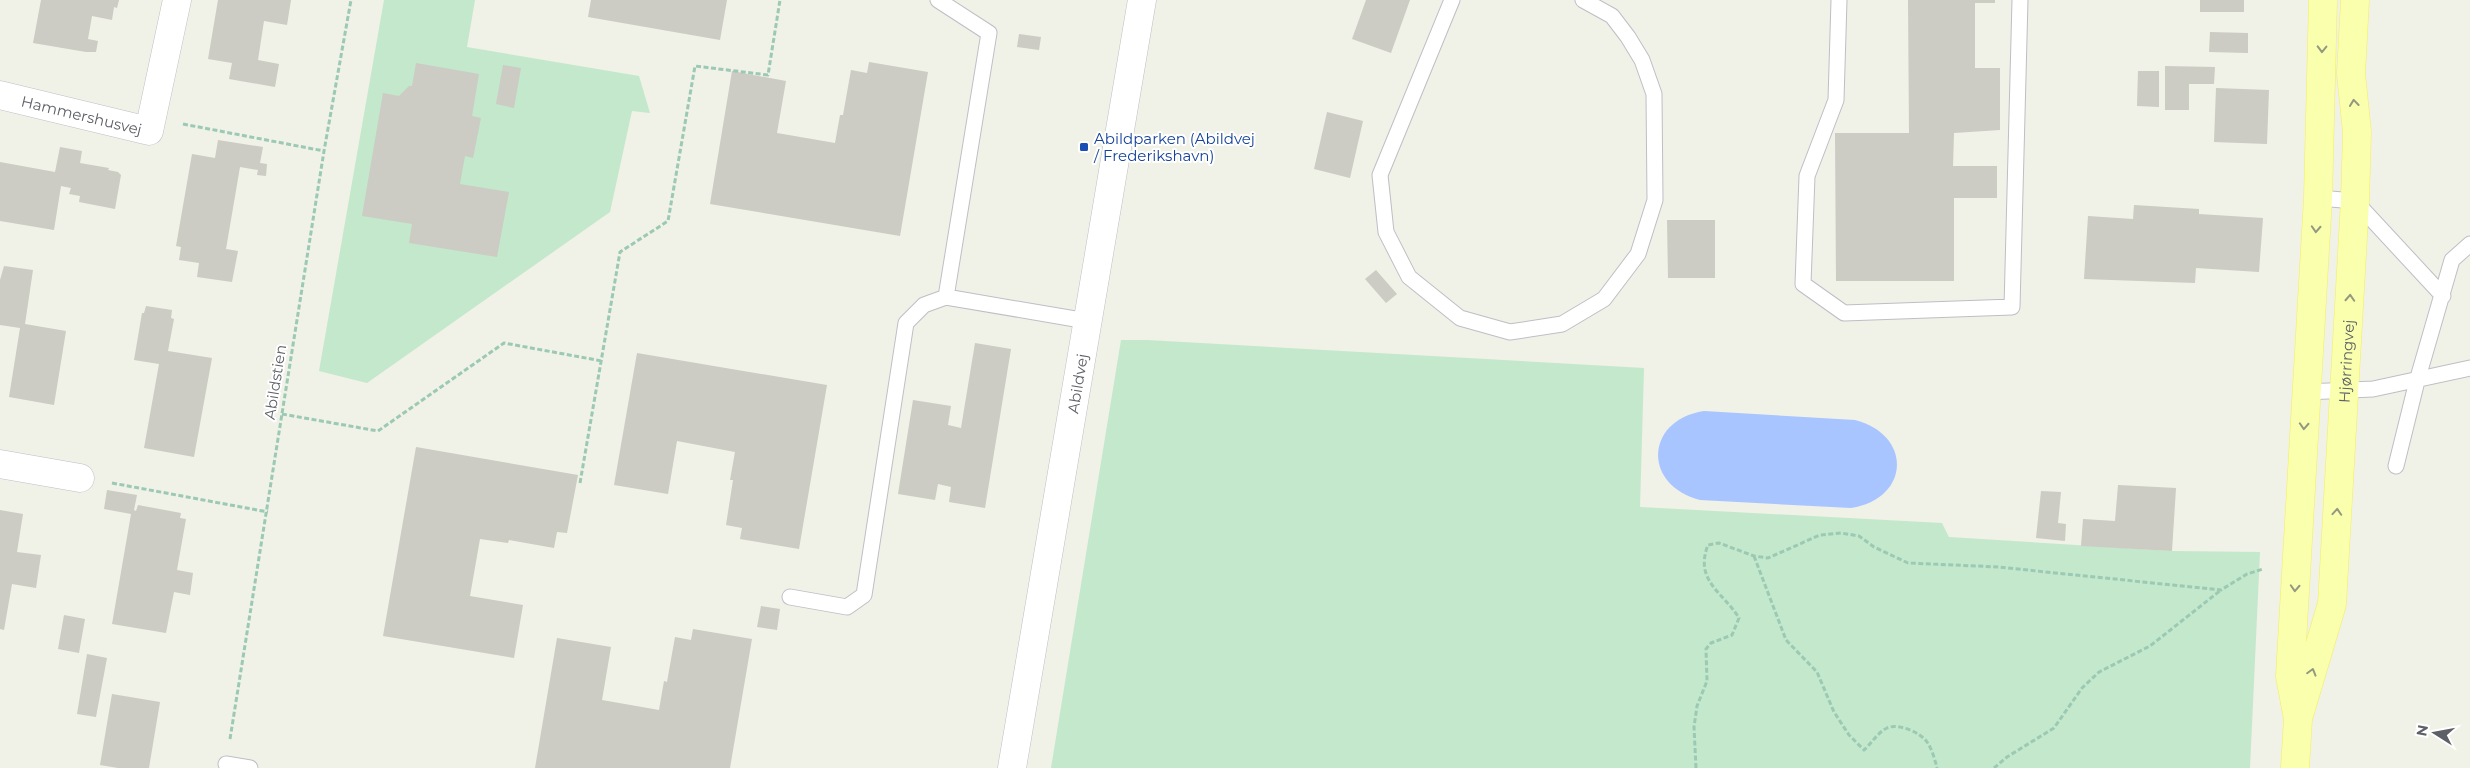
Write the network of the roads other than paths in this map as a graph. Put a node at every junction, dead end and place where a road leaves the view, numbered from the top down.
1 (177, 0) edge
2 (938, 0) edge
3 (1142, 0) edge
4 (1452, 0) edge
5 (1582, 0) edge
6 (1838, 0) edge
7 (2020, 0) edge
8 (2323, 0) edge
9 (2355, 0) edge
10 (0, 95) edge
11 (2318, 198) junction
12 (2355, 202) junction
13 (2470, 244) edge
14 (2443, 296) junction
15 (946, 297) junction
16 (1087, 321) junction
17 (2470, 368) edge
18 (2417, 381) junction
19 (2345, 390) junction
20 (2306, 392) junction
21 (0, 464) edge
22 (2396, 466) dead end
23 (80, 478) road end
24 (790, 598) dead end
25 (2298, 718) junction
26 (226, 764) road end
27 (250, 768) edge
28 (1012, 768) edge
29 (2295, 768) edge

1 - 10 street, Hammershusvej
2 - 15 lane
3 - 16 street, Abildvej
4 - 5 lane
6 - 7 lane
8 -> 11 main road, Hjørringvej
12 -> 9 main road, Hjørringvej
11 - 12 lane
11 -> 20 main road, Hjørringvej
12 - 14 lane
19 -> 12 main road, Hjørringvej
13 - 14 lane
14 - 18 lane
15 - 16 lane
15 - 24 lane
16 - 28 street, Abildvej
17 - 18 lane
18 - 19 lane
18 - 22 lane
19 - 20 lane
25 -> 19 main road, Hjørringvej
20 -> 25 main road, Hjørringvej
21 - 23 street
25 - 29 main road, Hjørringvej
26 - 27 lane

